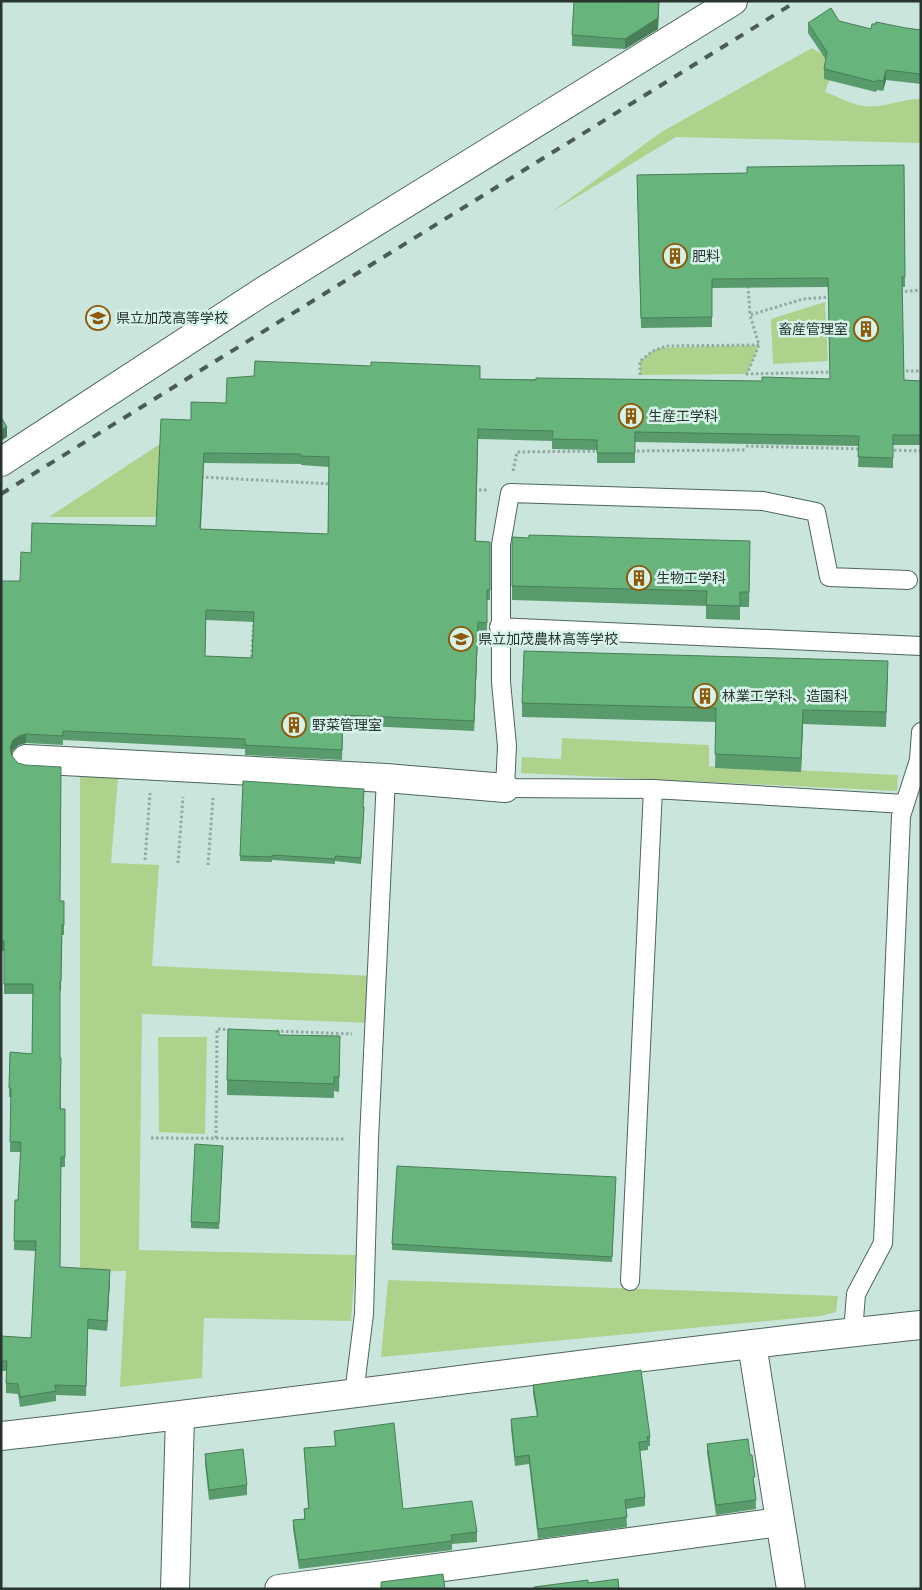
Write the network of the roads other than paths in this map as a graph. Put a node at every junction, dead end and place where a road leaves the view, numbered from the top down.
1 (733, 1) edge
2 (1, 462) edge
3 (908, 580) dead end
4 (499, 627) junction
5 (921, 646) edge
6 (921, 732) edge
7 (26, 759) dead end
8 (386, 778) junction
9 (505, 788) junction
10 (653, 789) junction
11 (905, 804) junction
12 (630, 1281) dead end
13 (921, 1325) edge
14 (854, 1332) junction
15 (752, 1344) junction
16 (354, 1394) junction
17 (180, 1416) junction
18 (1, 1436) edge
19 (779, 1522) junction
20 (175, 1589) edge
21 (279, 1589) edge
22 (791, 1589) edge

1 - 2 street
3 - 4 lane
4 - 5 lane
4 - 9 lane
6 - 11 lane
7 - 8 street
8 - 9 street
8 - 16 lane
9 - 10 lane
10 - 11 lane
10 - 12 lane
11 - 14 lane
13 - 14 street
14 - 15 street
15 - 16 street
15 - 19 street
16 - 17 street
17 - 18 street
17 - 20 street
19 - 21 street
19 - 22 street

